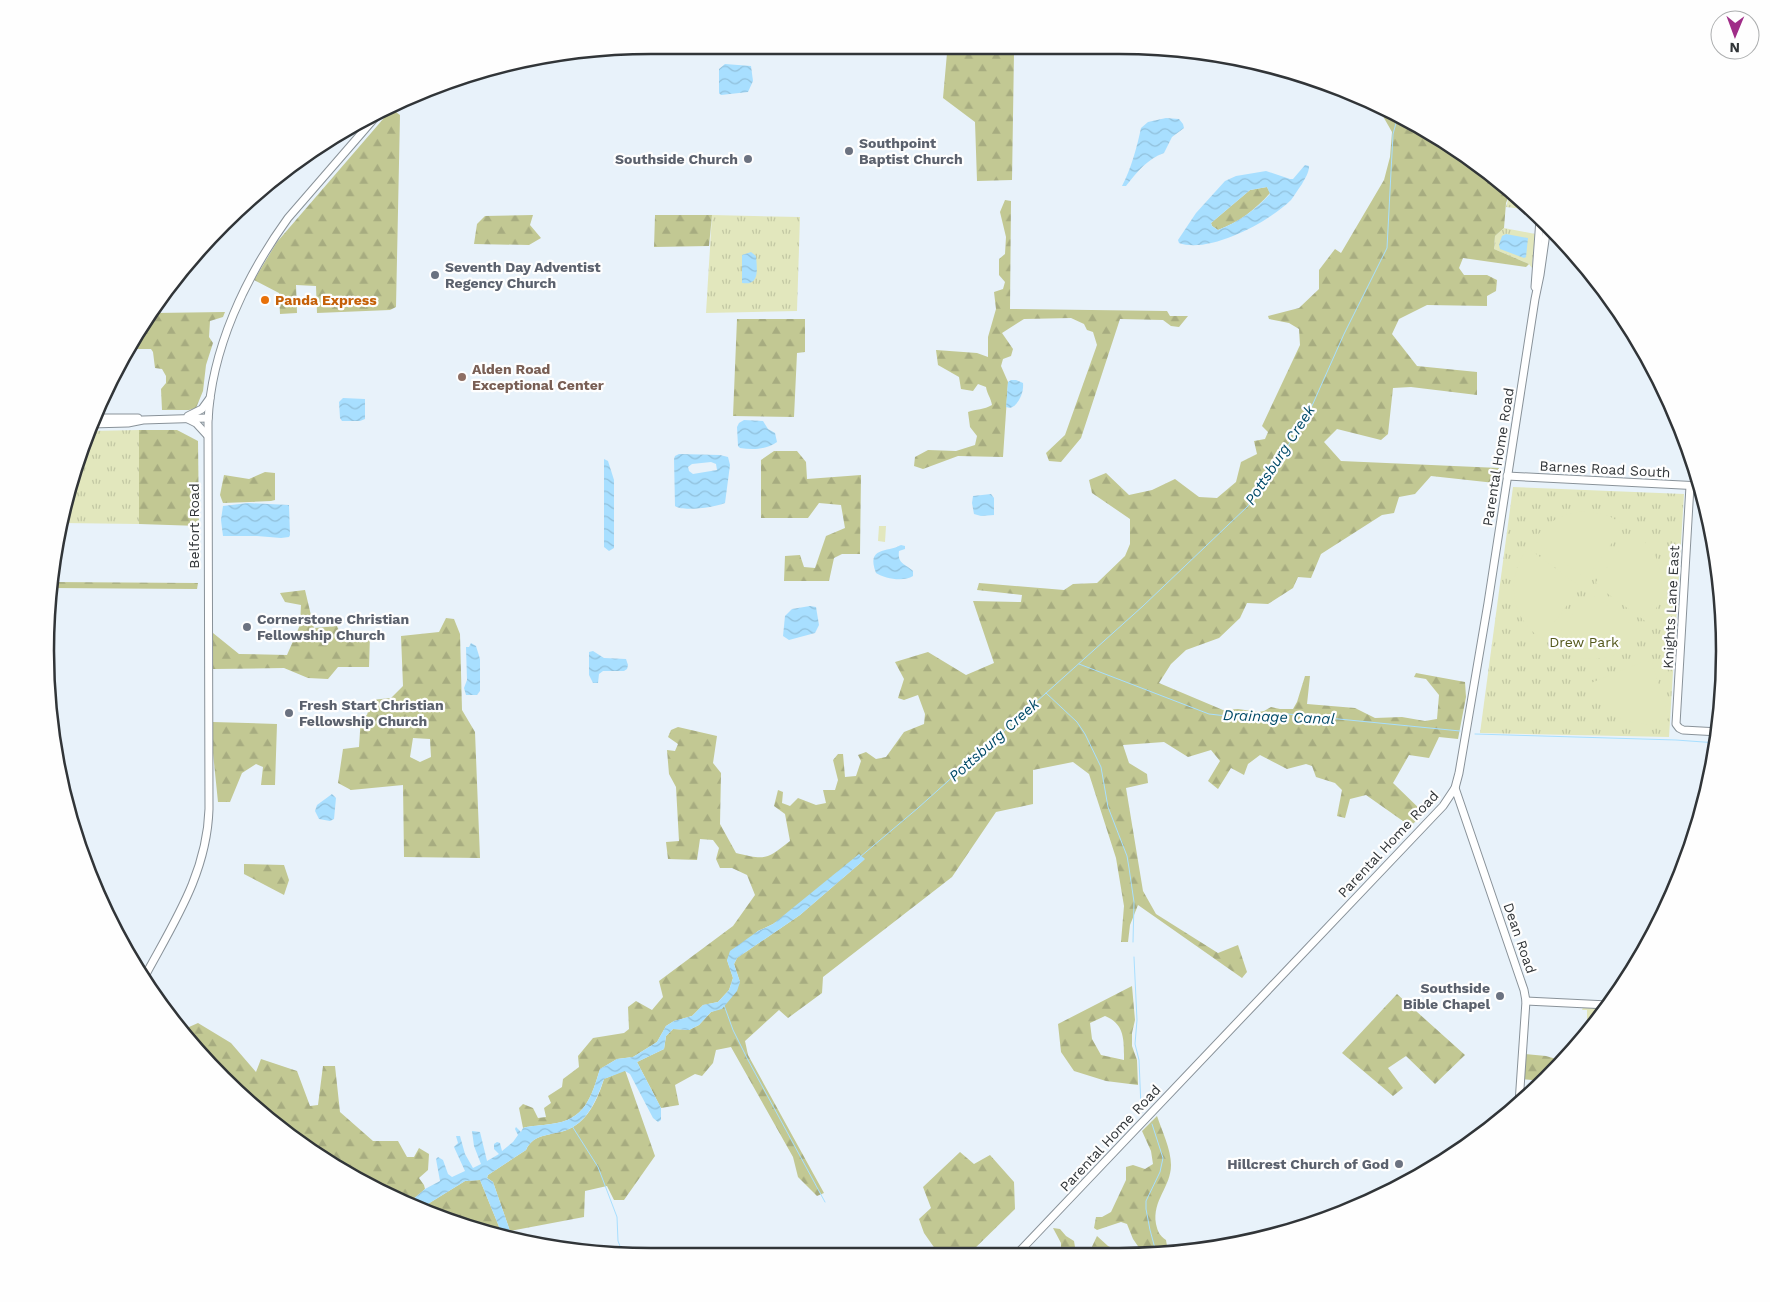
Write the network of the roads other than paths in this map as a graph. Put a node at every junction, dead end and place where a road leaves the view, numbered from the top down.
1 (369, 125) edge
2 (1540, 228) edge
3 (1546, 234) edge
4 (1534, 300) junction
5 (211, 395) junction
6 (101, 418) edge
7 (186, 418) junction
8 (208, 418) junction
9 (143, 420) junction
10 (98, 424) edge
11 (207, 435) junction
12 (1507, 476) junction
13 (1690, 486) junction
14 (1693, 486) edge
15 (1711, 732) edge
16 (1455, 788) junction
17 (147, 972) edge
18 (1526, 1001) junction
19 (1600, 1005) edge
20 (1520, 1094) edge
21 (1023, 1248) edge

1 - 5 street, Belfort Road
2 - 4 street, Parental Home Road
3 - 4 street, Parental Home Road
4 - 12 street, Parental Home Road
5 - 7 street
5 - 8 street, Belfort Road
6 - 9 street
7 - 8 street
7 - 9 street
7 - 11 street
8 - 11 street, Belfort Road
9 - 10 street
11 - 17 street, Belfort Road
12 - 13 street, Barnes Road South
12 - 16 street, Parental Home Road
13 - 14 street, Barnes Road South
13 - 15 street, Knights Lane East
16 - 18 street, Dean Road
16 - 21 street, Parental Home Road
18 - 19 street
18 - 20 street, Dean Road

